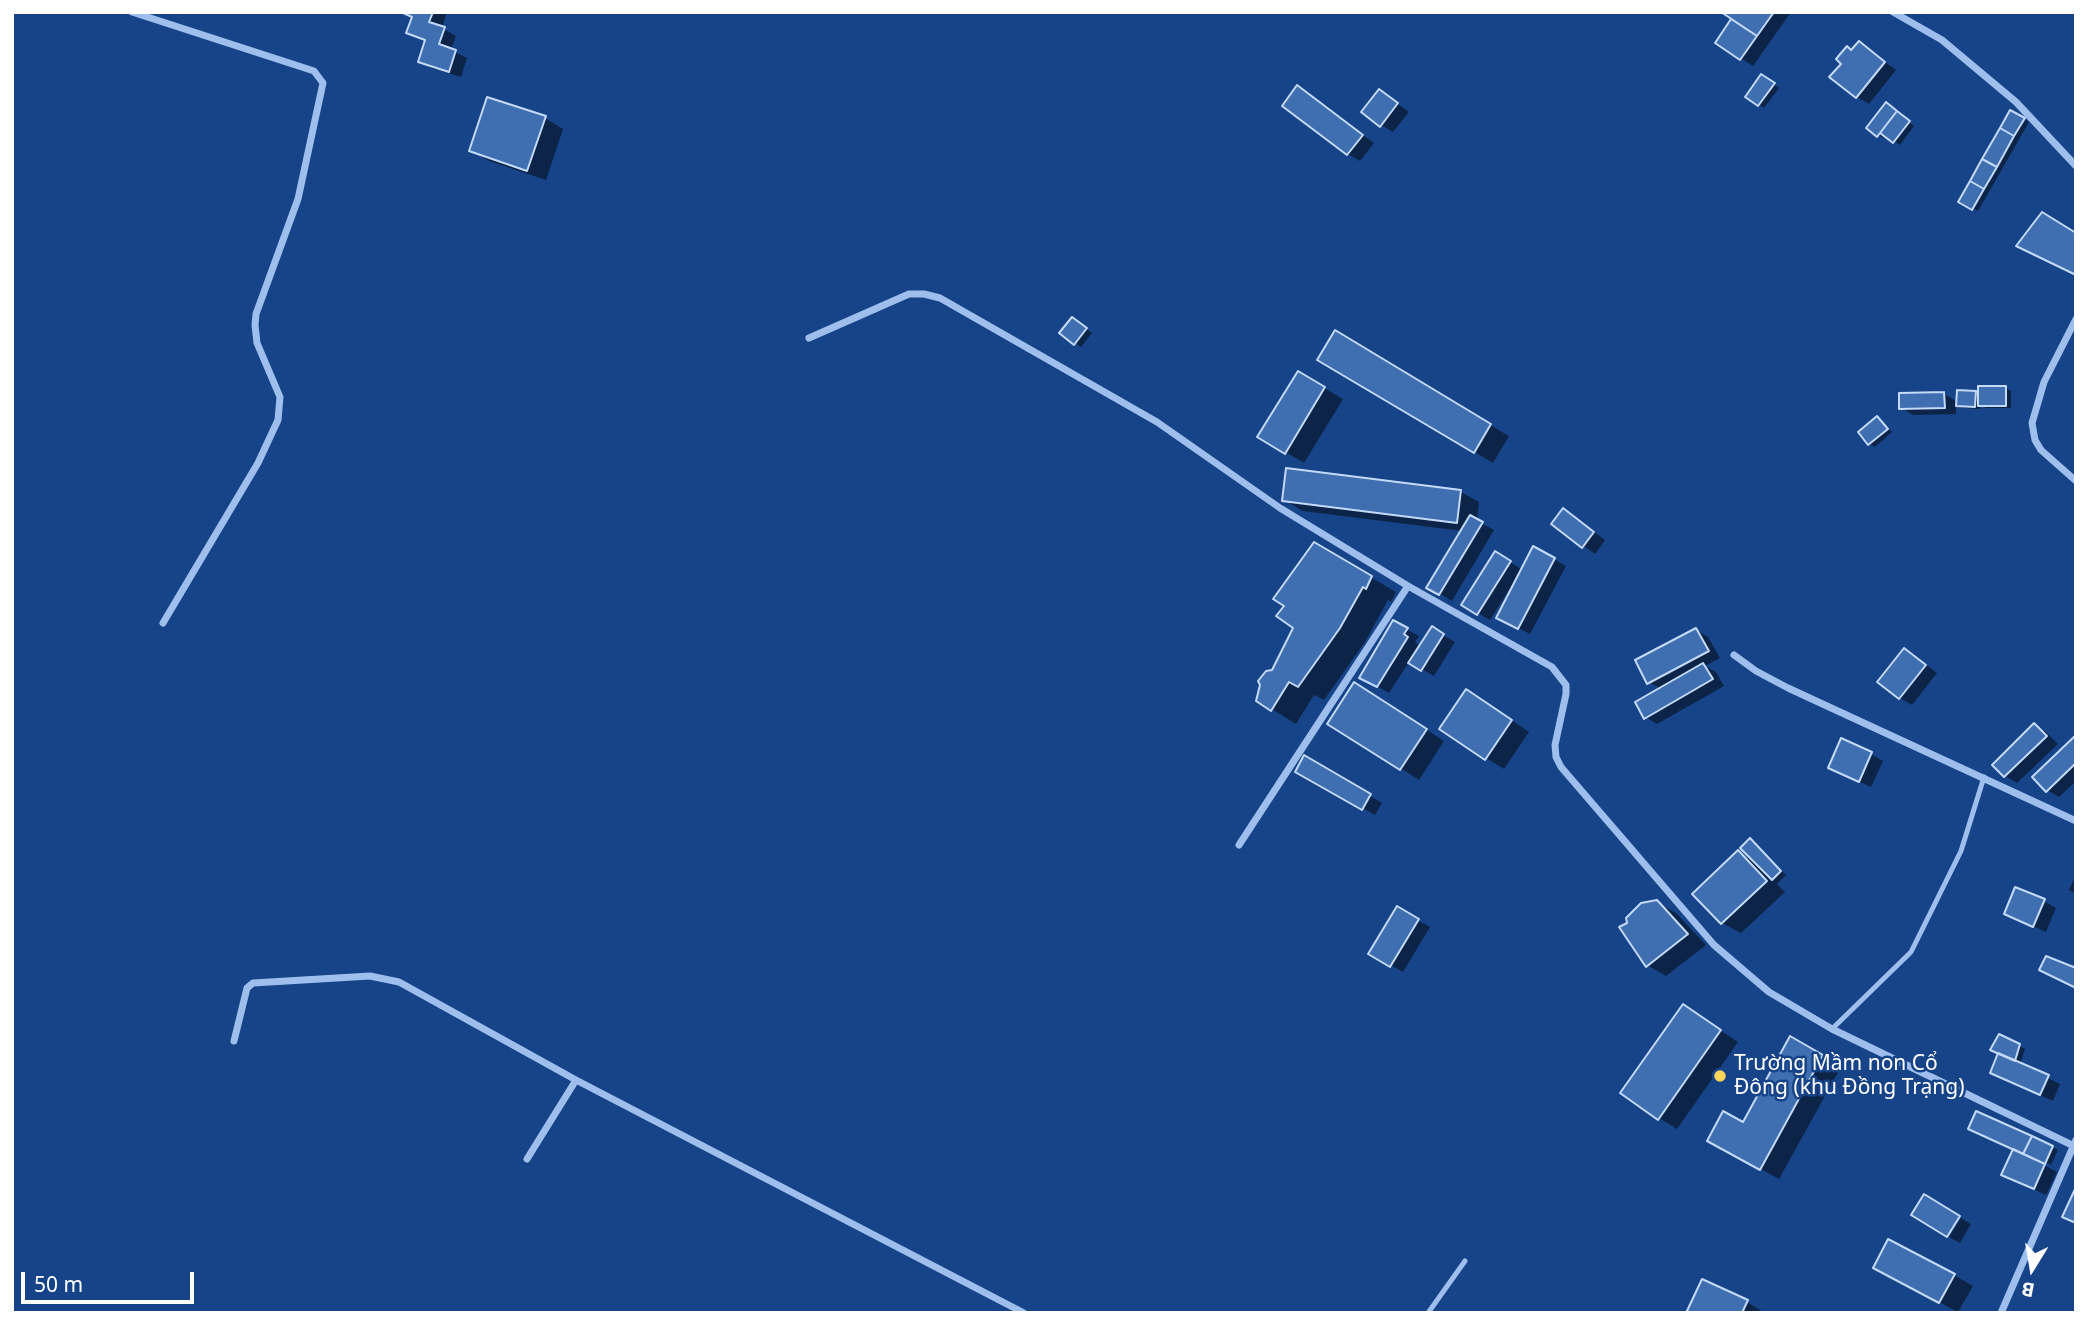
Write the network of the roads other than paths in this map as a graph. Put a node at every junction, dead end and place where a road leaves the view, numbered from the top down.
1 (132, 12) edge
2 (1893, 12) edge
3 (2076, 166) edge
4 (2076, 319) edge
5 (809, 338) dead end
6 (2076, 481) edge
7 (1408, 586) junction
8 (163, 623) dead end
9 (1734, 655) dead end
10 (1984, 777) junction
11 (2076, 821) edge
12 (1240, 845) dead end
13 (1832, 1029) junction
14 (234, 1041) dead end
15 (576, 1080) junction
16 (2075, 1144) edge
17 (527, 1159) dead end
18 (1465, 1261) dead end
19 (1024, 1313) edge
20 (1428, 1313) edge
21 (2001, 1313) edge

1 - 8 street
2 - 3 street
4 - 6 street
5 - 7 street
7 - 12 street
7 - 13 street
9 - 10 street
10 - 11 street
10 - 13 lane
13 - 16 street
14 - 15 street
15 - 17 street
15 - 19 street
16 - 21 street
18 - 20 lane

